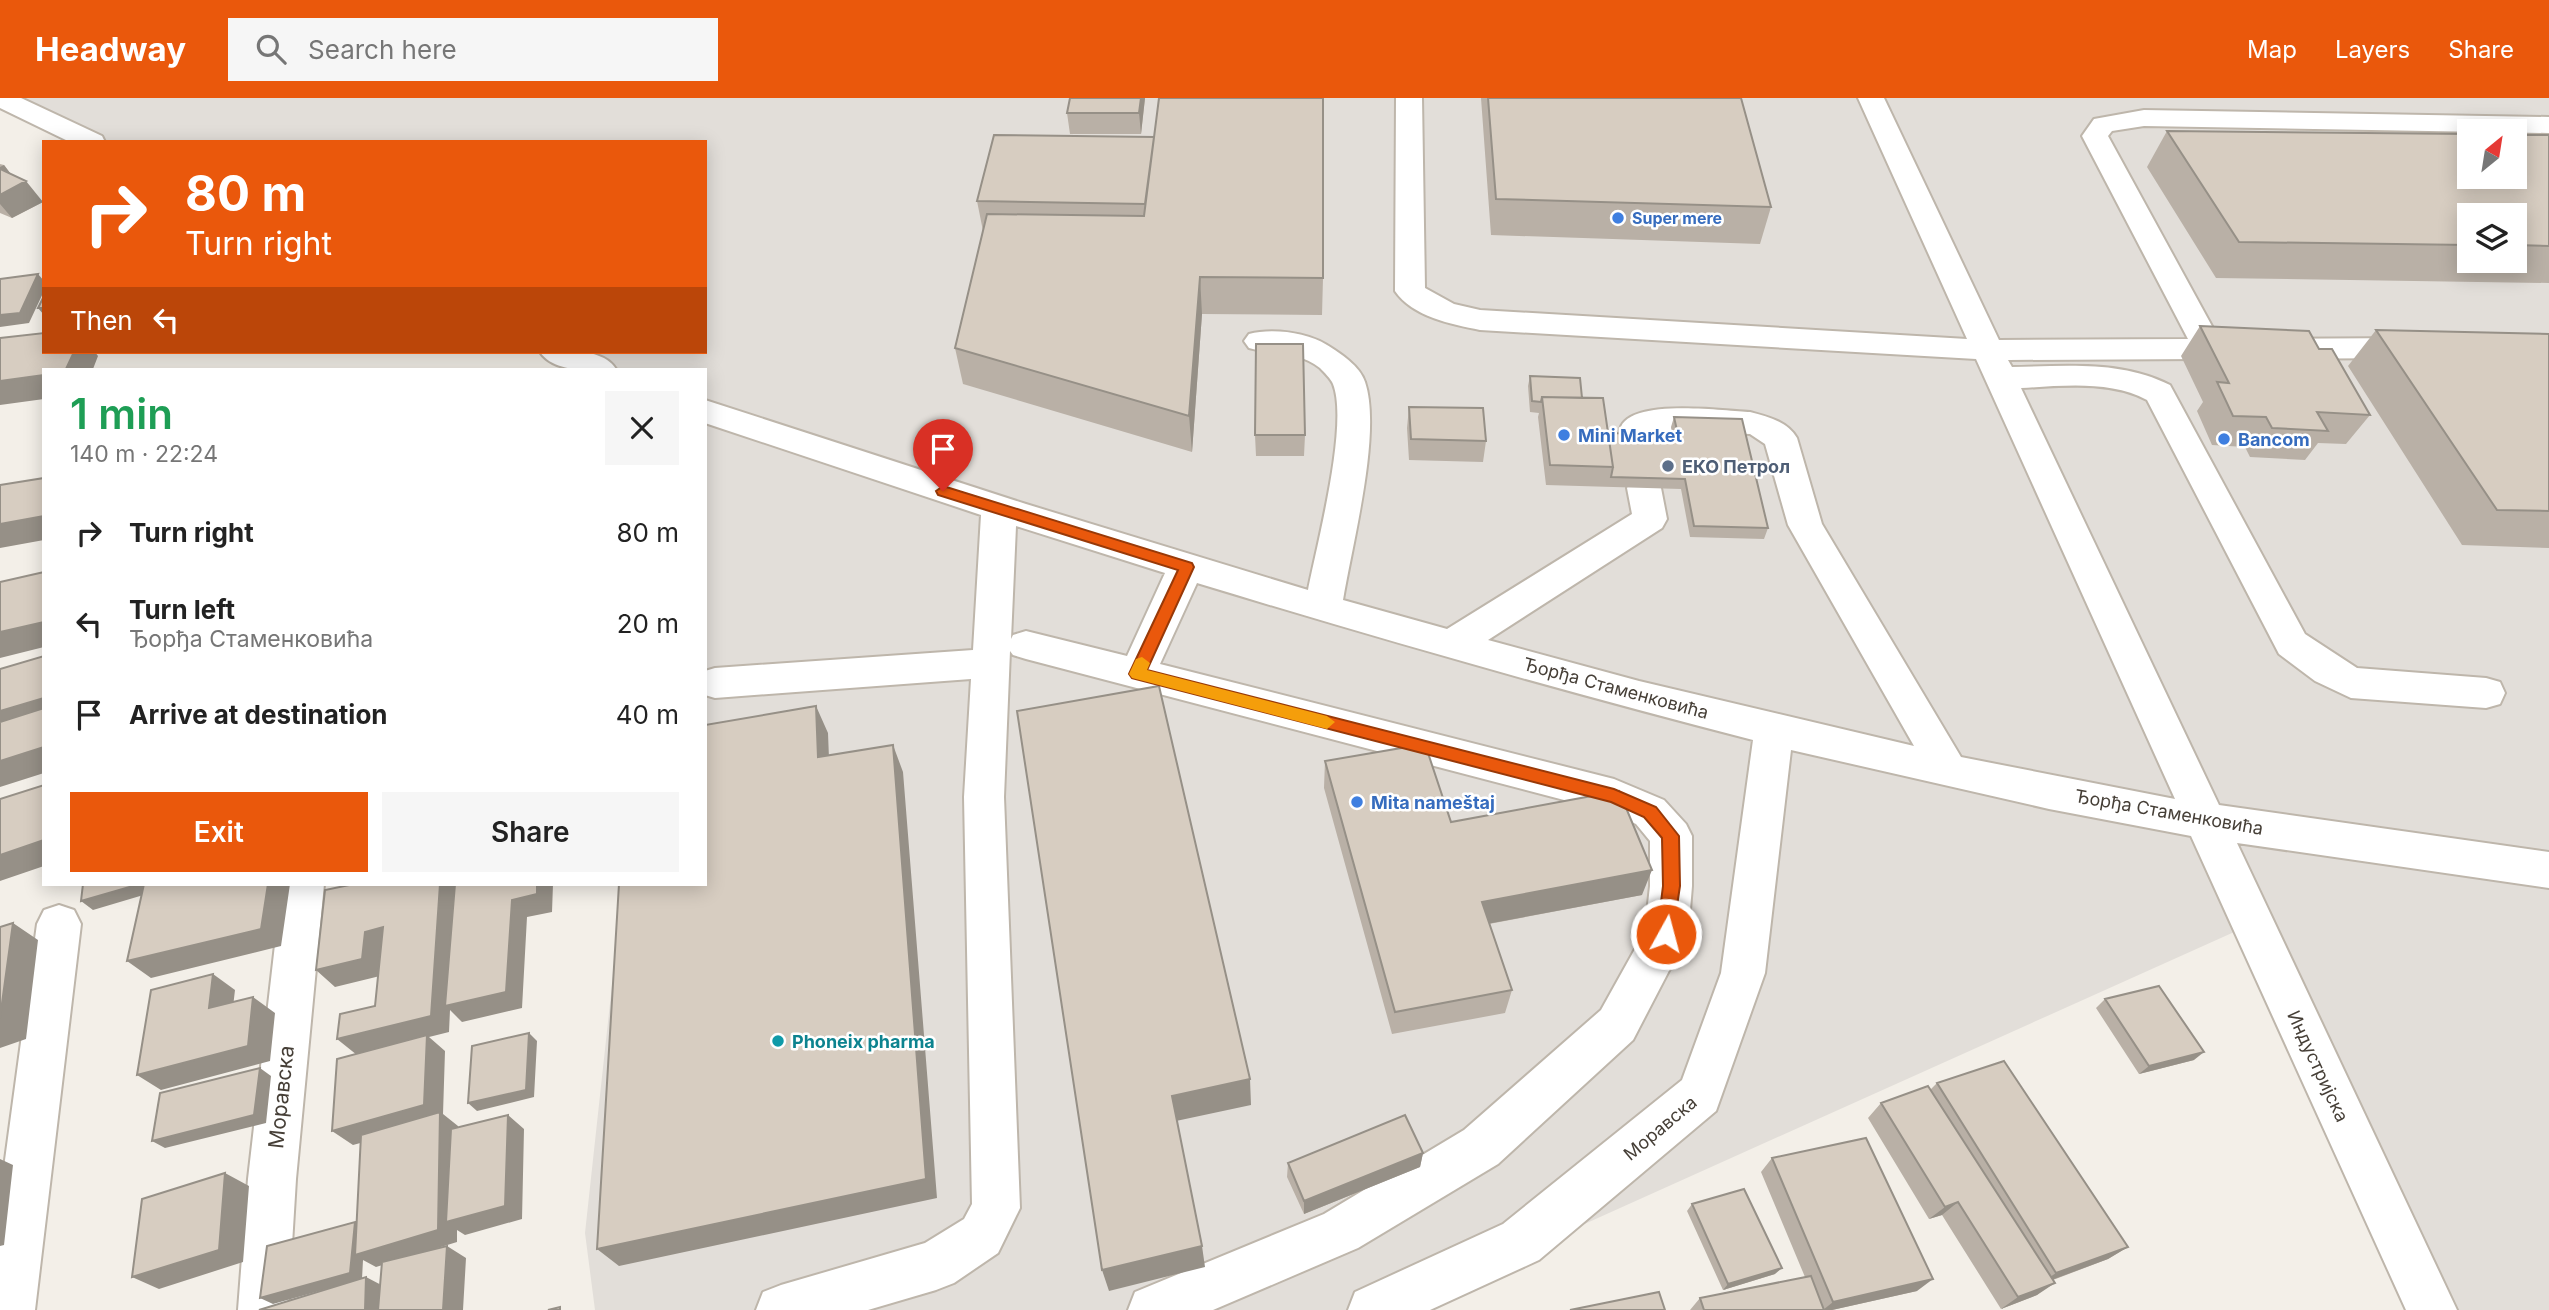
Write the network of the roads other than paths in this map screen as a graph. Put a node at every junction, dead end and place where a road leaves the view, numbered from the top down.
1 (0, 98) edge
2 (1409, 98) edge
3 (1871, 98) edge
4 (2549, 125) edge
5 (88, 140) edge
6 (1260, 341) edge
7 (2208, 348) junction
8 (2440, 348) edge
9 (561, 354) edge
10 (1993, 364) junction
11 (597, 368) edge
12 (707, 412) edge
13 (1638, 445) edge
14 (999, 509) junction
15 (1687, 520) edge
16 (1186, 567) junction
17 (1323, 609) junction
18 (1453, 644) junction
19 (1008, 654) junction
20 (1137, 674) junction
21 (715, 683) dead end
22 (2486, 693) dead end
23 (1774, 730) junction
24 (1948, 770) junction
25 (2205, 821) junction
26 (2549, 870) edge
27 (303, 886) edge
28 (59, 923) dead end
29 (10, 1310) edge
30 (263, 1310) edge
31 (780, 1310) edge
32 (1153, 1310) edge
33 (1373, 1310) edge
34 (2432, 1310) edge

1 - 5 street
2 - 10 street
3 - 10 street, Индустријска
4 - 7 street
6 - 17 street
7 - 8 street
7 - 10 street
9 - 11 street
10 - 22 street
10 - 25 street, Индустријска
12 - 14 street, Ђорђа Стаменковића
13 - 24 street
14 - 16 street, Ђорђа Стаменковића
14 - 19 street
15 - 18 street
16 - 17 street, Ђорђа Стаменковића
16 - 20 street
17 - 18 street, Ђорђа Стаменковића
18 - 23 street, Ђорђа Стаменковића
19 - 20 street
19 - 21 street
19 - 31 street
20 - 32 street
23 - 24 street, Ђорђа Стаменковића
23 - 33 street, Моравска
24 - 25 street, Ђорђа Стаменковића
25 - 26 street, Ђорђа Стаменковића
25 - 34 street, Индустријска
27 - 30 street, Моравска
28 - 29 street

